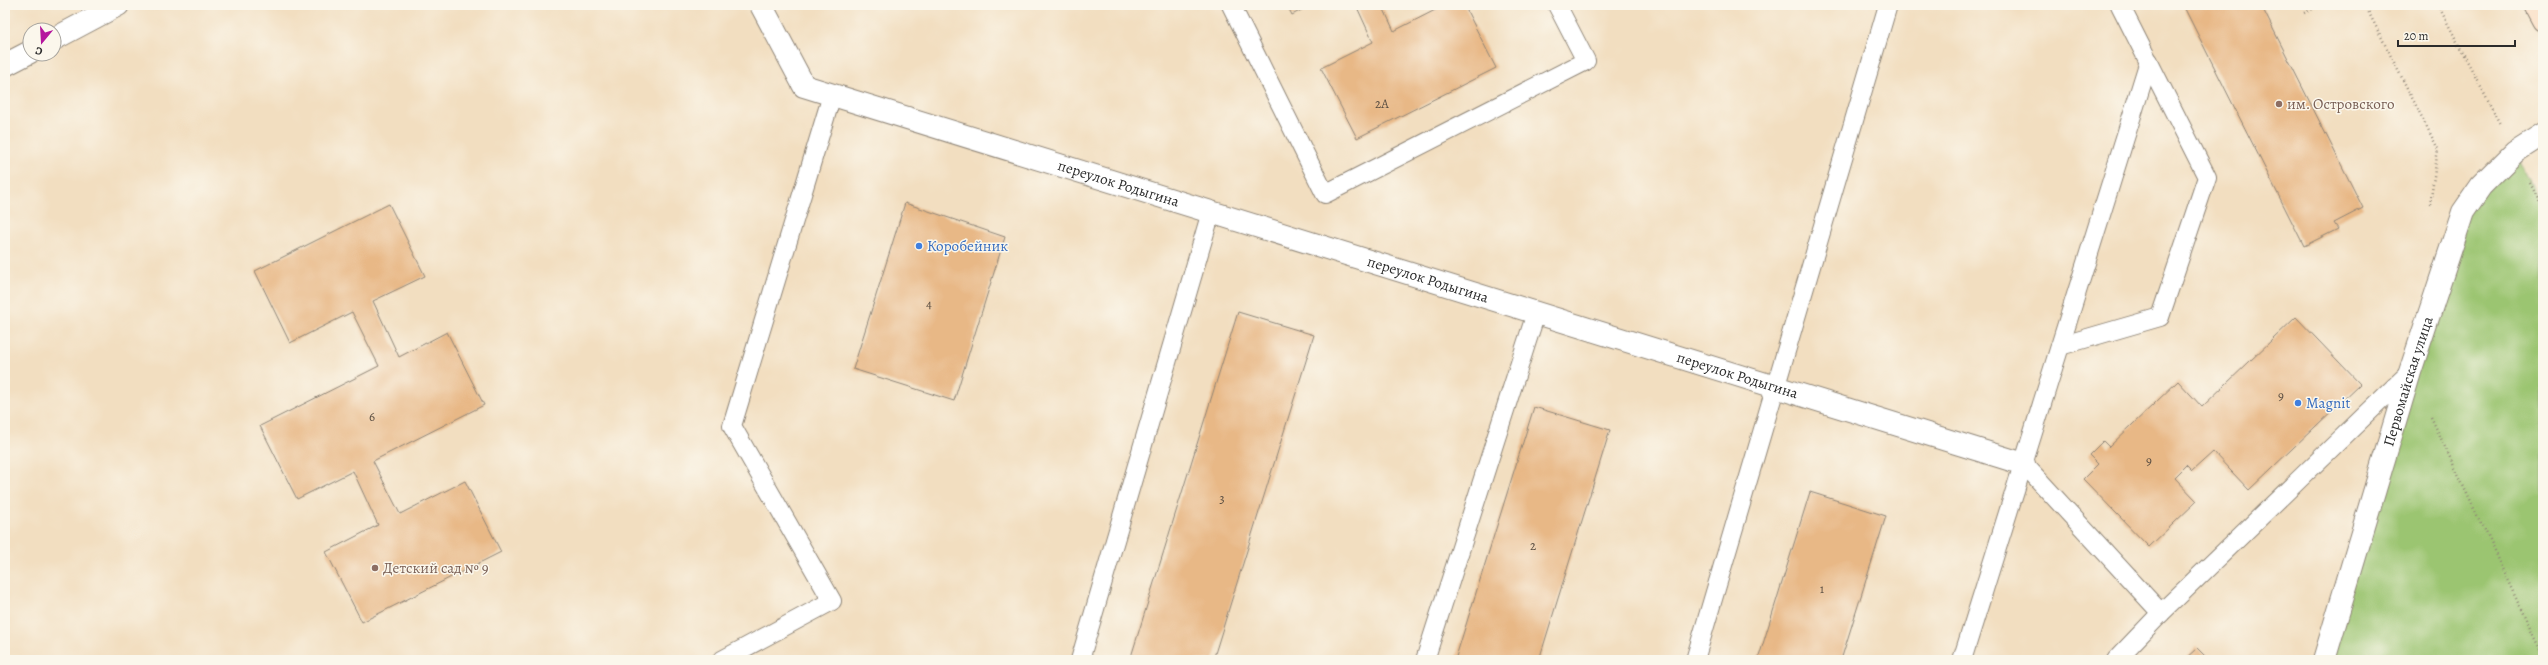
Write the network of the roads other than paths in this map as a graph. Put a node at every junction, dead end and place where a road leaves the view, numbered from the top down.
1 (118, 5) edge
2 (761, 5) edge
3 (1231, 5) edge
4 (1556, 5) edge
5 (1888, 5) edge
6 (2120, 5) edge
7 (2535, 5) edge
8 (2543, 20) edge
9 (62, 35) edge
10 (22, 56) edge
11 (2149, 60) junction
12 (5, 65) edge
13 (832, 95) junction
14 (2543, 134) edge
15 (1211, 212) junction
16 (1536, 313) junction
17 (2060, 346) junction
18 (2410, 372) junction
19 (1777, 388) junction
20 (2024, 464) junction
21 (2161, 614) junction
22 (722, 660) edge
23 (1080, 660) edge
24 (1425, 660) edge
25 (1695, 660) edge
26 (1962, 660) edge
27 (2116, 660) edge
28 (2324, 660) edge

1 - 9 street
2 - 13 street, переулок Родыгина
3 - 4 lane
5 - 19 lane
6 - 11 lane
7 - 8 main road
10 - 12 street
11 - 17 lane
11 - 17 lane
13 - 15 street, переулок Родыгина
13 - 22 lane
14 - 18 street, Первомайская улица
15 - 16 street, переулок Родыгина
15 - 23 lane
16 - 19 street, переулок Родыгина
16 - 24 lane
17 - 20 lane
18 - 21 lane
18 - 28 street, Первомайская улица
19 - 20 street, переулок Родыгина
19 - 25 lane
20 - 21 lane
20 - 26 lane
21 - 27 lane

